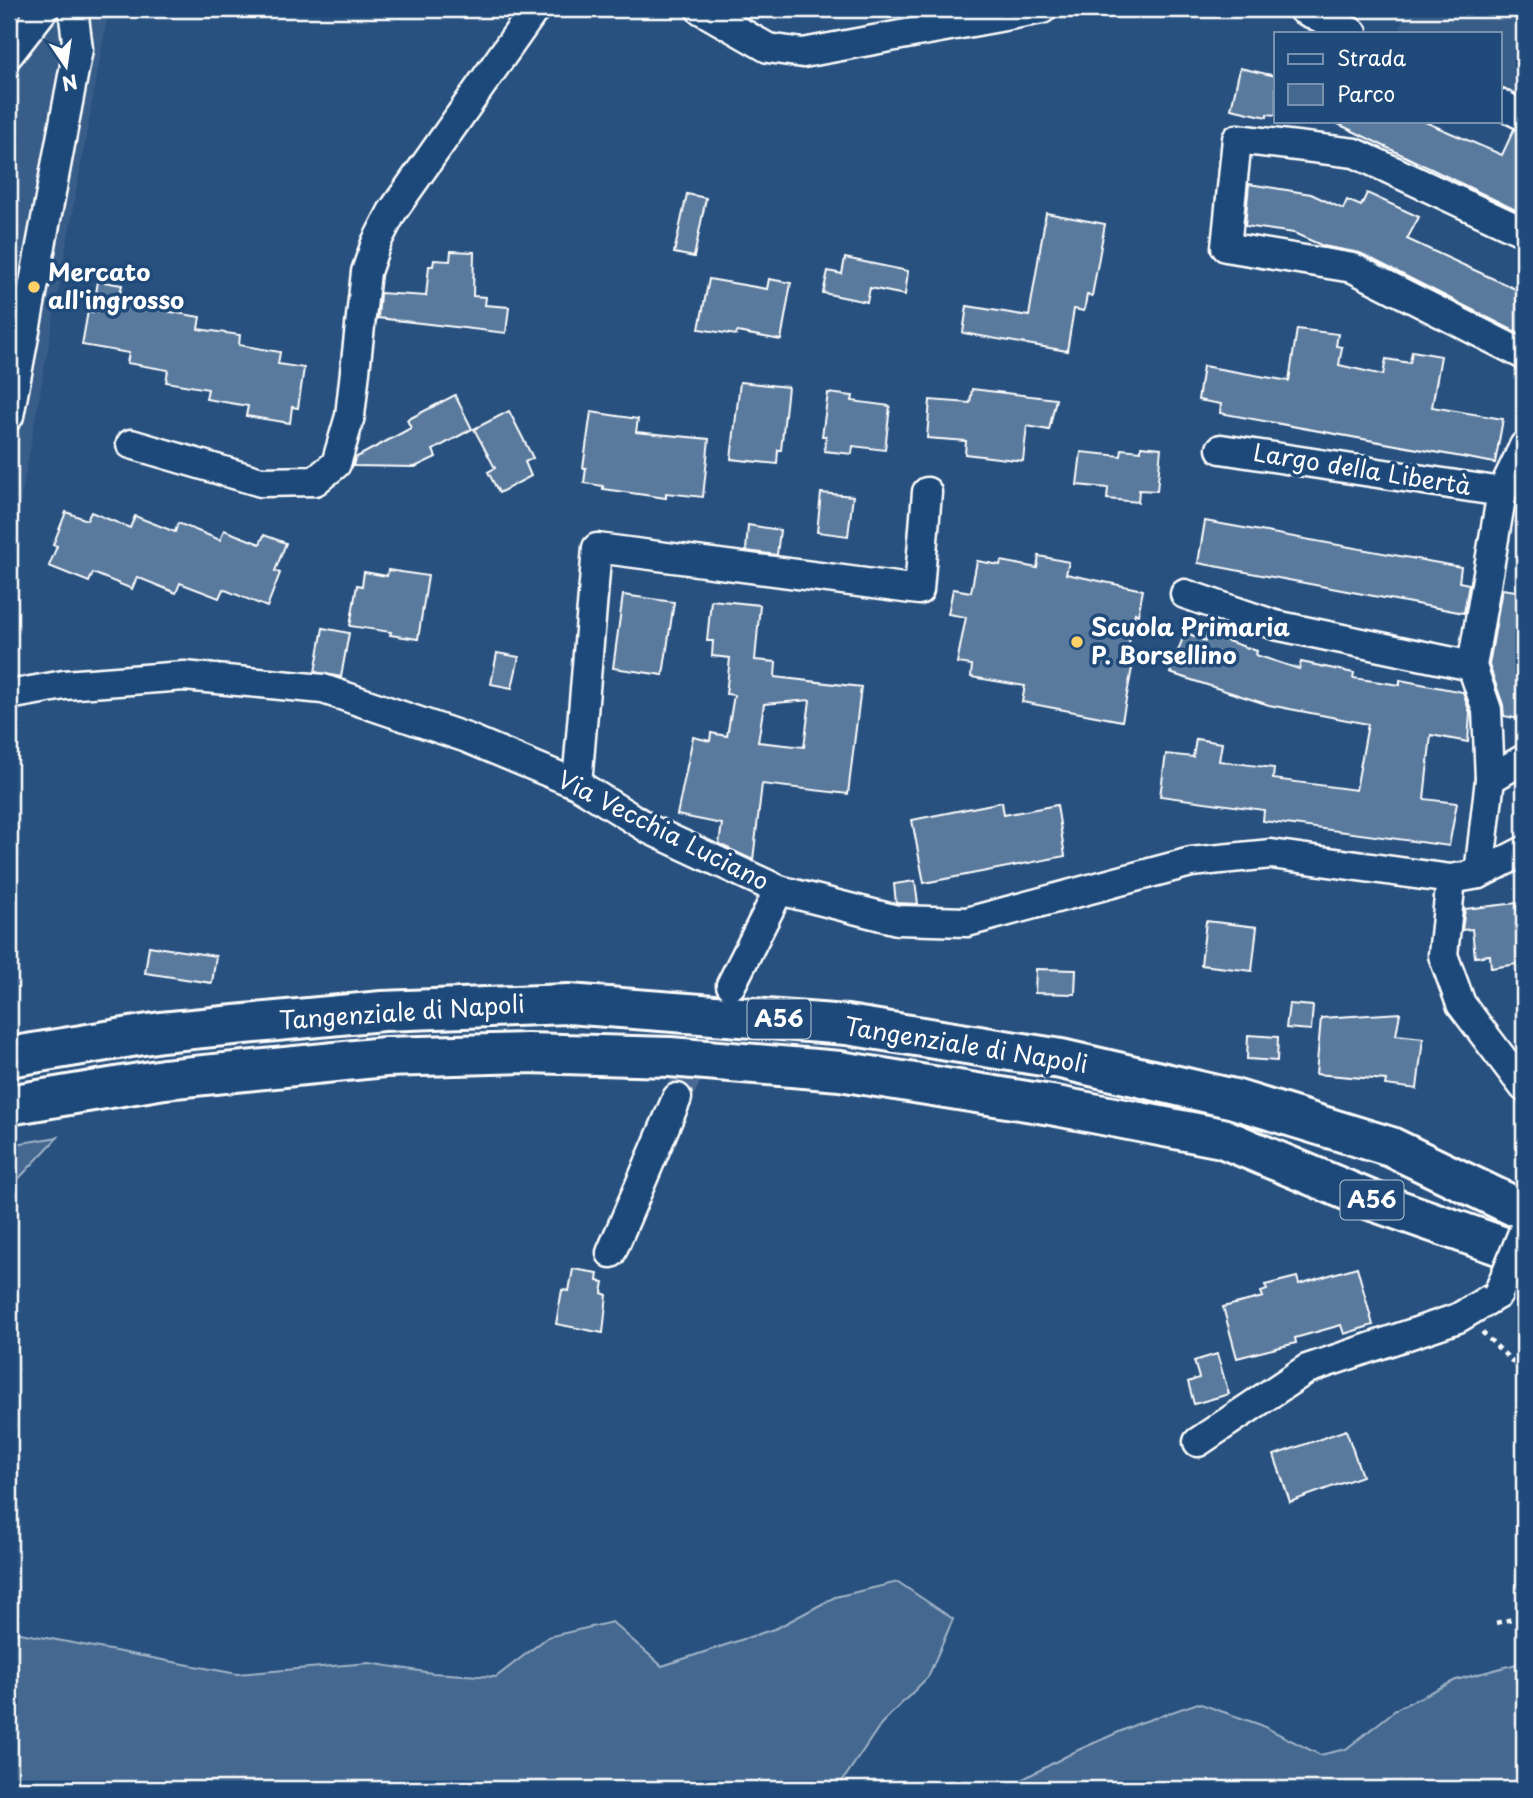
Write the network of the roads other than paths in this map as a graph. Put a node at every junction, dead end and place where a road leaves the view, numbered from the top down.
1 (44, 9) edge
2 (74, 9) edge
3 (535, 9) edge
4 (700, 9) edge
5 (1042, 9) edge
6 (1302, 9) edge
7 (1351, 32) edge
8 (9, 54) edge
9 (1502, 105) edge
10 (1524, 116) edge
11 (1524, 232) edge
12 (1524, 355) edge
13 (9, 416) edge
14 (131, 444) dead end
15 (1524, 446) edge
16 (1221, 449) dead end
17 (928, 492) dead end
18 (1502, 492) junction
19 (1185, 594) dead end
20 (1472, 666) junction
21 (9, 695) edge
22 (1524, 760) edge
23 (1490, 779) junction
24 (577, 784) junction
25 (1524, 852) edge
26 (1479, 874) junction
27 (1451, 879) junction
28 (779, 890) junction
29 (731, 985) tunnel mouth
30 (9, 1057) edge
31 (1524, 1087) edge
32 (677, 1098) tunnel mouth
33 (9, 1105) edge
34 (1524, 1211) edge
35 (1524, 1230) edge
36 (611, 1254) dead end
37 (1524, 1254) edge
38 (1198, 1442) dead end

1 - 8 street
2 - 13 street
3 - 14 street
4 - 5 street
6 - 7 street
9 - 10 street
11 - 12 street
15 - 18 street
16 - 18 street, Largo della Libertà
17 - 24 street
18 - 20 street
19 - 20 street
20 - 23 street
21 - 24 street, Via Vecchia Luciano
22 - 23 street
23 - 26 street
24 - 28 street, Via Vecchia Luciano
25 - 26 street, Via Vecchia Luciano
26 - 27 street, Via Vecchia Luciano
27 - 28 street, Via Vecchia Luciano
27 - 31 street
28 - 29 street
30 - 34 highway, Tangenziale di Napoli / A56
32 - 36 street
33 - 37 highway, Tangenziale di Napoli / A56
35 - 38 street, bridge

